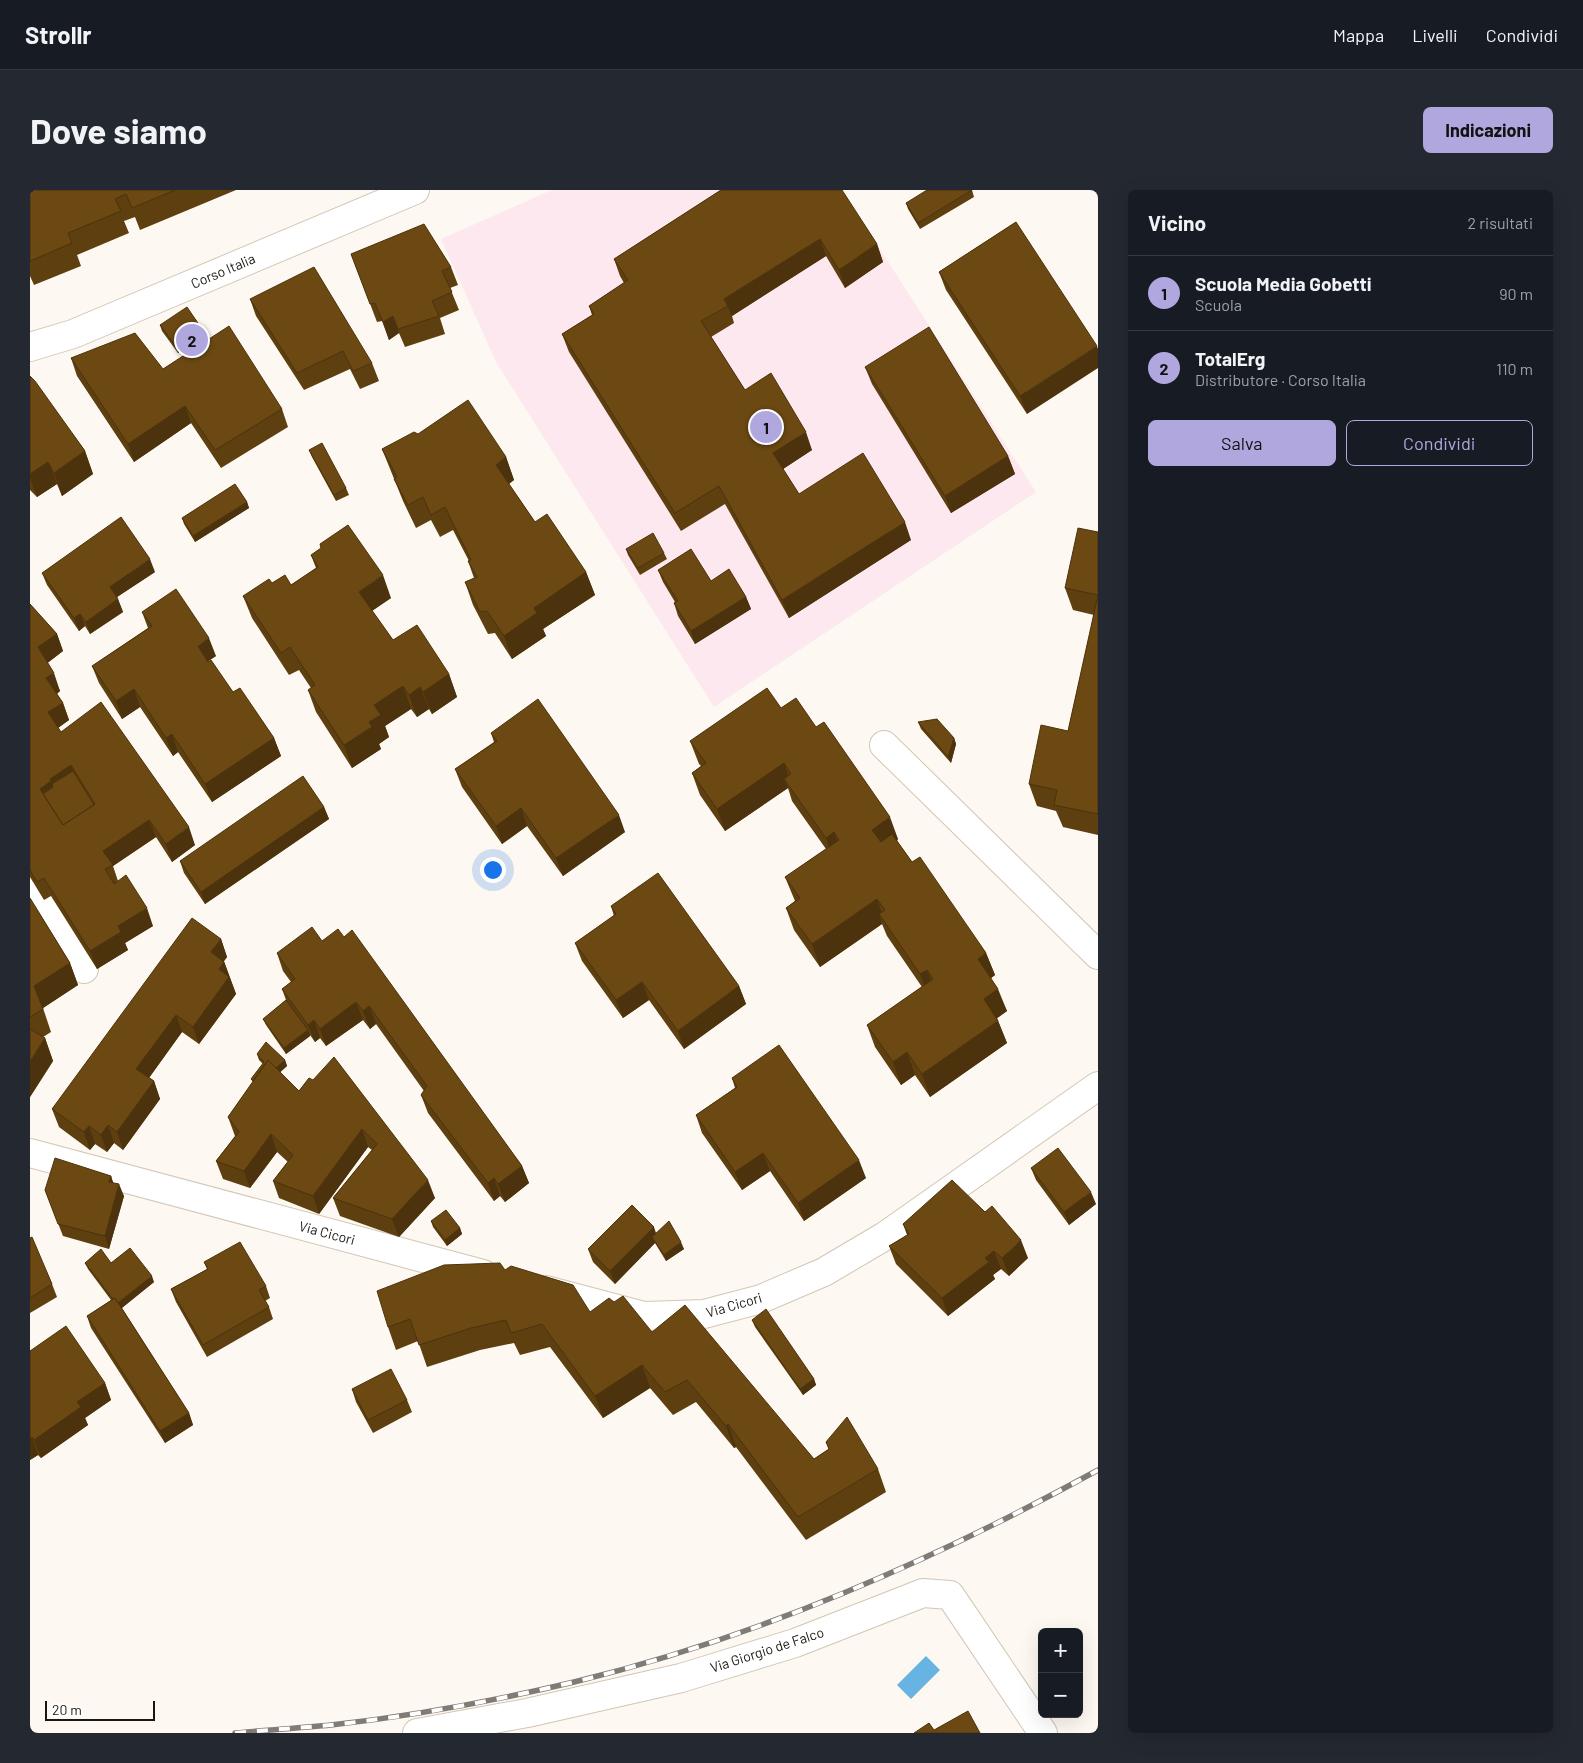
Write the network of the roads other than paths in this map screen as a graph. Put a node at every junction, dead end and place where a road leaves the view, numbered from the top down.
1 (415, 190) edge
2 (30, 347) edge
3 (884, 745) dead end
4 (30, 888) edge
5 (1098, 955) edge
6 (84, 968) edge
7 (1098, 1086) edge
8 (30, 1153) edge
9 (417, 1733) edge
10 (1043, 1733) edge

1 - 2 street, Corso Italia
3 - 5 street
4 - 6 street
7 - 8 street, Via Cicori
9 - 10 street, Via Giorgio de Falco

